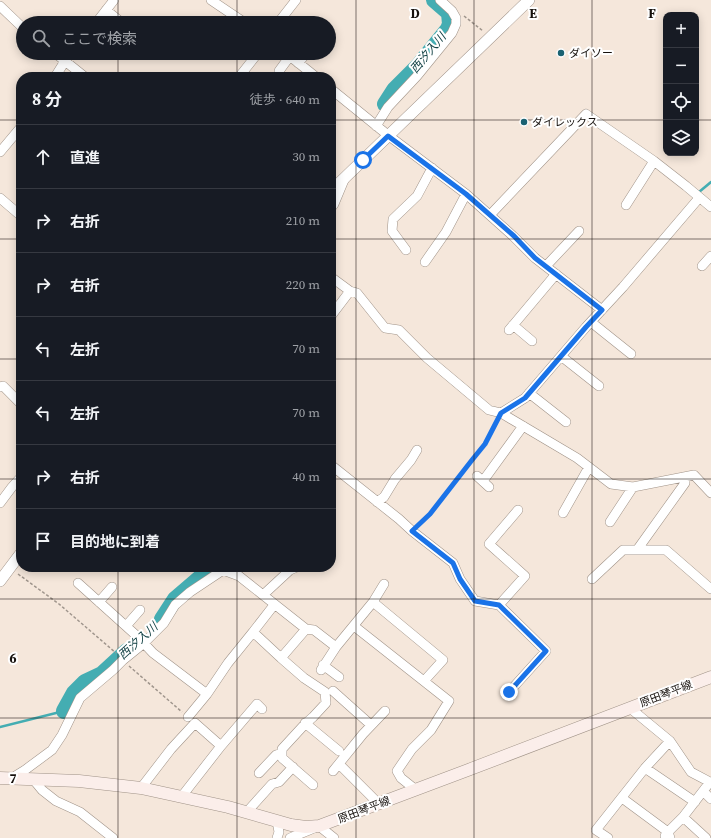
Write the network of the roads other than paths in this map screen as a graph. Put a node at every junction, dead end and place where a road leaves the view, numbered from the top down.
1 (114, 0) edge
2 (211, 0) edge
3 (296, 0) edge
4 (440, 0) edge
5 (528, 0) edge
6 (0, 6) edge
7 (106, 10) junction
8 (101, 16) edge
9 (113, 16) edge
10 (235, 16) edge
11 (283, 16) edge
12 (16, 21) edge
13 (252, 60) edge
14 (285, 60) edge
15 (295, 60) edge
16 (300, 60) edge
17 (65, 61) joint
18 (298, 63) junction
19 (279, 71) dead end
20 (58, 72) edge
21 (79, 72) edge
22 (243, 72) edge
23 (310, 72) edge
24 (336, 93) edge
25 (376, 126) junction
26 (16, 133) edge
27 (388, 136) junction
28 (0, 152) edge
29 (654, 162) junction
30 (432, 168) junction
31 (345, 177) junction
32 (336, 186) edge
33 (466, 194) junction
34 (0, 198) edge
35 (699, 198) junction
36 (336, 199) edge
37 (626, 205) dead end
38 (711, 208) edge
39 (16, 212) edge
40 (490, 215) junction
41 (579, 231) dead end
42 (406, 250) dead end
43 (711, 256) edge
44 (425, 262) dead end
45 (546, 266) junction
46 (702, 266) dead end
47 (556, 274) junction
48 (336, 281) edge
49 (350, 291) junction
50 (336, 309) edge
51 (602, 310) junction
52 (591, 322) junction
53 (532, 341) dead end
54 (631, 354) dead end
55 (561, 356) junction
56 (599, 386) dead end
57 (0, 387) edge
58 (529, 393) junction
59 (16, 399) edge
60 (501, 413) junction
61 (566, 422) dead end
62 (523, 426) junction
63 (417, 450) dead end
64 (589, 467) junction
65 (336, 469) edge
66 (683, 477) junction
67 (483, 482) dead end
68 (16, 483) edge
69 (633, 487) junction
70 (711, 494) edge
71 (0, 502) edge
72 (377, 502) junction
73 (518, 510) dead end
74 (563, 513) dead end
75 (610, 522) dead end
76 (637, 550) junction
77 (16, 560) edge
78 (221, 572) edge
79 (229, 572) edge
80 (288, 572) edge
81 (592, 579) dead end
82 (0, 582) edge
83 (78, 583) dead end
84 (384, 584) dead end
85 (112, 587) dead end
86 (711, 589) edge
87 (263, 595) junction
88 (99, 602) junction
89 (373, 602) junction
90 (274, 605) junction
91 (499, 605) junction
92 (140, 610) dead end
93 (126, 626) junction
94 (354, 626) junction
95 (306, 629) junction
96 (253, 632) junction
97 (142, 641) junction
98 (336, 647) junction
99 (281, 658) junction
100 (338, 677) dead end
101 (711, 677) edge
102 (424, 681) junction
103 (333, 691) dead end
104 (509, 692) dead end
105 (207, 694) junction
106 (257, 704) dead end
107 (630, 708) junction
108 (385, 711) dead end
109 (188, 717) road end
110 (305, 723) junction
111 (371, 725) junction
112 (670, 742) junction
113 (221, 746) junction
114 (339, 751) dead end
115 (282, 753) junction
116 (293, 767) junction
117 (645, 768) junction
118 (259, 773) dead end
119 (6, 778) edge
120 (33, 779) junction
121 (313, 785) dead end
122 (141, 788) junction
123 (416, 790) junction
124 (703, 791) junction
125 (182, 796) junction
126 (622, 798) junction
127 (711, 799) edge
128 (695, 802) junction
129 (379, 804) junction
130 (246, 813) junction
131 (683, 817) junction
132 (278, 821) junction
133 (320, 826) junction
134 (667, 836) edge
135 (113, 838) edge
136 (277, 838) edge
137 (290, 838) edge
138 (334, 838) edge
139 (608, 838) edge
140 (706, 838) edge

1 - 7 street
2 - 10 street
3 - 11 street
4 - 25 street
5 - 27 street
6 - 12 street
7 - 8 street
7 - 9 street
13 - 22 street
14 - 19 street
15 - 18 street
16 - 18 street
17 - 20 street
17 - 21 street
18 - 23 street
24 - 25 street
25 - 27 street
26 - 28 street
27 - 30 street
27 - 31 street
29 - 35 street
29 - 37 street
29 - 40 street
30 - 33 street
30 - 42 street
31 - 32 street
31 - 36 street
33 - 40 street
33 - 44 street
34 - 39 street
35 - 38 street
35 - 51 street
40 - 45 street
41 - 45 street
43 - 46 street
45 - 47 street
47 - 51 street
47 - 53 street
48 - 49 street
49 - 50 street
49 - 60 street
51 - 52 street
52 - 54 street
52 - 55 street
55 - 56 street
55 - 58 street
57 - 59 street
58 - 60 street
58 - 61 street
60 - 62 street
62 - 64 street
62 - 67 street
63 - 72 street
64 - 69 street
64 - 74 street
65 - 72 street
66 - 69 street
66 - 70 street
66 - 76 street
68 - 71 street
69 - 75 street
72 - 91 street
73 - 91 street
76 - 81 street
76 - 86 street
77 - 82 street
78 - 97 street
79 - 87 street
80 - 87 street
83 - 88 street
84 - 89 street
85 - 88 street
87 - 90 street
88 - 93 street
89 - 94 street
89 - 102 street
90 - 95 street
90 - 96 street
91 - 104 street
92 - 93 street
93 - 97 street
94 - 98 street
94 - 102 street
95 - 98 street
95 - 99 street
96 - 99 street
96 - 105 street
97 - 105 street
97 - 119 street
98 - 100 street
99 - 110 street
101 - 107 main road, 原田琴平線
102 - 123 street
103 - 111 street
105 - 109 street
106 - 113 street
107 - 112 street
107 - 123 main road, 原田琴平線
108 - 111 street
110 - 114 street
110 - 115 street
111 - 129 street
112 - 117 street
112 - 124 street
113 - 122 street
113 - 125 street
115 - 116 street
115 - 118 street
116 - 121 street
116 - 130 street
117 - 126 street
117 - 128 street
119 - 120 main road, 原田琴平線
120 - 122 main road, 原田琴平線
120 - 135 street
122 - 125 main road, 原田琴平線
123 - 129 main road, 原田琴平線
124 - 127 street
124 - 128 street
125 - 130 main road, 原田琴平線
126 - 134 street
126 - 139 street
128 - 131 street
129 - 133 main road, 原田琴平線
130 - 132 main road, 原田琴平線
131 - 134 street
131 - 140 street
132 - 133 main road, 原田琴平線
132 - 136 street
133 - 137 street
133 - 138 street

